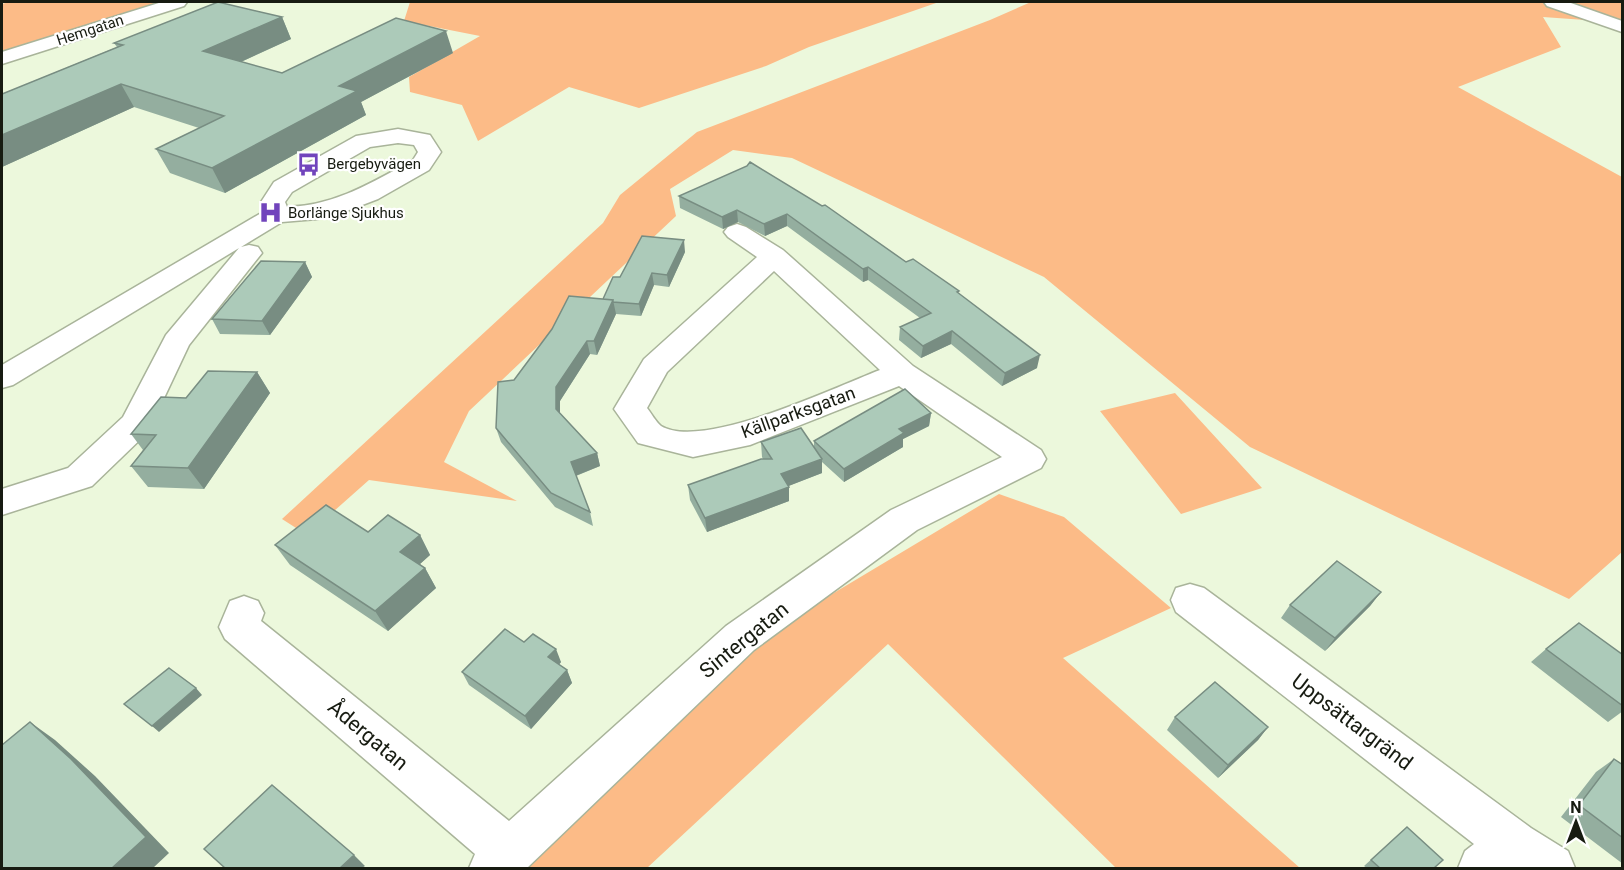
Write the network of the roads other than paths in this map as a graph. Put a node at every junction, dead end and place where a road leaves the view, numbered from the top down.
1 (178, 2) edge
2 (1553, 2) edge
3 (1623, 27) edge
4 (2, 57) edge
5 (276, 215) junction
6 (737, 232) dead end
7 (219, 249) junction
8 (774, 256) junction
9 (902, 373) junction
10 (2, 378) edge
11 (2, 502) edge
12 (1190, 600) dead end
13 (244, 613) dead end
14 (501, 860) edge
15 (1516, 860) edge

1 - 4 street, Hemgatan
2 - 3 street
5 - 5 street
5 - 7 street
6 - 8 street
7 - 10 street
7 - 11 street
8 - 9 street
8 - 9 street, Källparksgatan
9 - 14 street, Sintergatan
12 - 15 street, Uppsättargränd
13 - 14 street, Ådergatan

